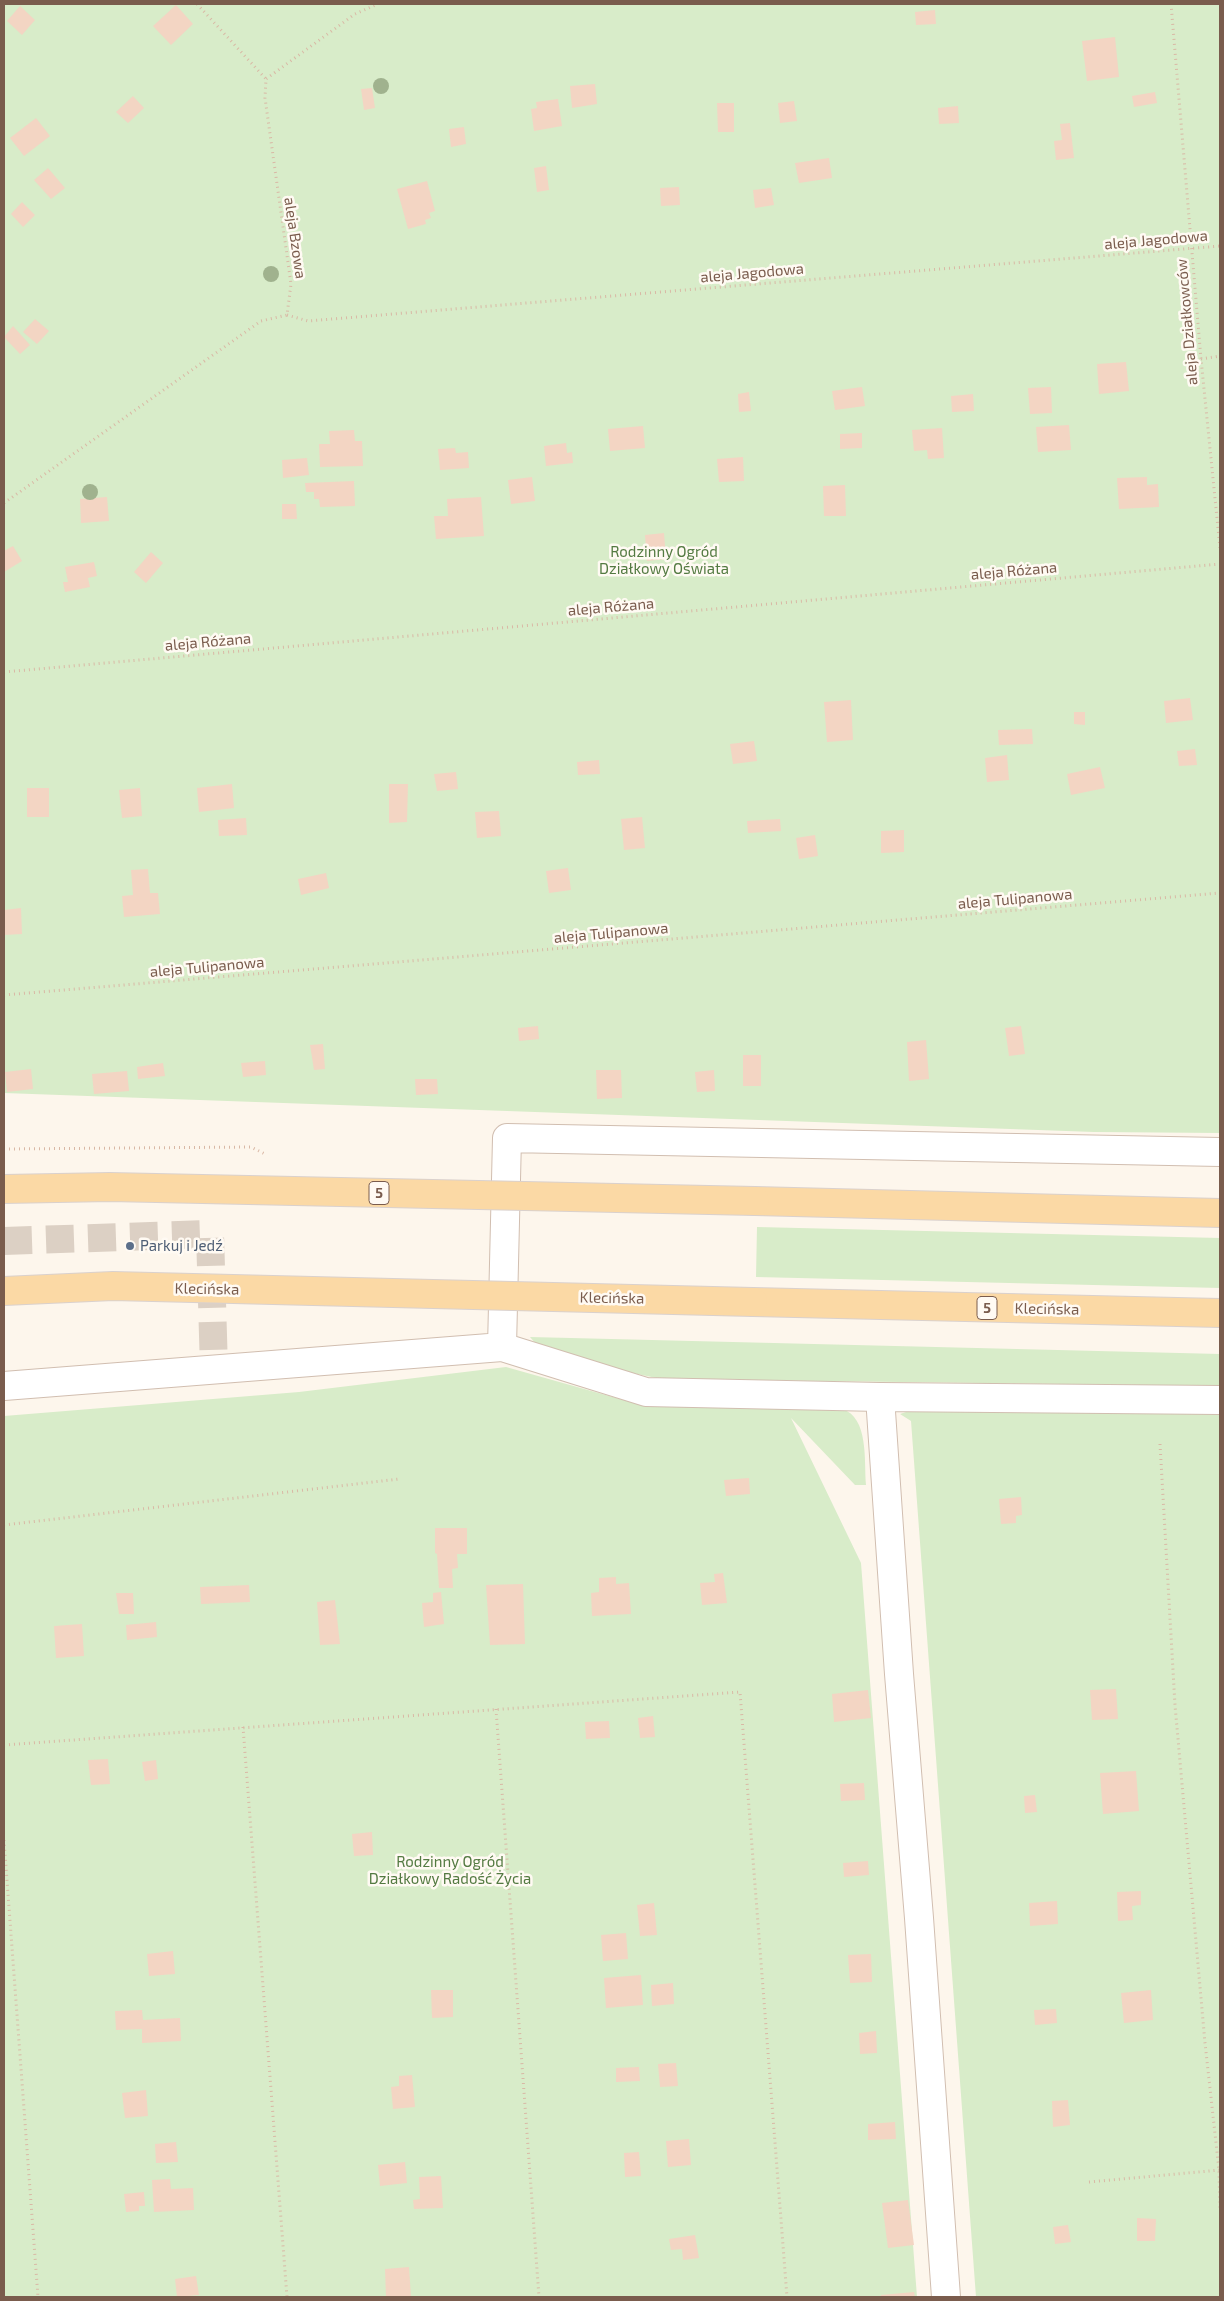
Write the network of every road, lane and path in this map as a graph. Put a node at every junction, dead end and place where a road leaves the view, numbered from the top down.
1 (198, 4) edge
2 (378, 4) edge
3 (1171, 4) edge
4 (266, 79) junction
5 (1220, 246) edge
6 (1192, 248) junction
7 (287, 315) junction
8 (1220, 356) edge
9 (1201, 359) junction
10 (4, 503) edge
11 (1220, 548) edge
12 (1220, 564) edge
13 (4, 672) edge
14 (1220, 893) edge
15 (4, 995) edge
16 (1220, 1152) edge
17 (4, 1189) edge
18 (1220, 1213) edge
19 (4, 1291) edge
20 (1220, 1313) edge
21 (502, 1347) junction
22 (4, 1386) edge
23 (880, 1397) junction
24 (1220, 1400) edge
25 (1160, 1444) dead end
26 (399, 1479) dead end
27 (4, 1525) edge
28 (496, 1709) junction
29 (243, 1728) junction
30 (4, 1745) edge
31 (4, 1840) edge
32 (1220, 2170) edge
33 (1089, 2182) dead end
34 (1220, 2210) edge
35 (38, 2297) edge
36 (287, 2297) edge
37 (539, 2297) edge
38 (787, 2297) edge
39 (946, 2297) edge

1 - 4 path
2 - 4 path
3 - 6 path, aleja Działkowców
4 - 7 path, aleja Bzowa
5 - 6 path, aleja Jagodowa
6 - 7 path, aleja Jagodowa
6 - 9 path, aleja Działkowców
7 - 10 path
8 - 9 path
9 - 11 path, aleja Działkowców
12 - 13 path, aleja Różana
14 - 15 path, aleja Tulipanowa
16 - 21 street
17 - 18 main road, 5, bridge
19 - 20 main road, Klecińska / 5, bridge
21 - 22 street
21 - 23 street
23 - 24 street
23 - 39 street
25 - 32 path
26 - 27 path
28 - 29 path
28 - 37 path
28 - 38 path
29 - 30 path
29 - 36 path
31 - 35 path
32 - 33 path
32 - 34 path

